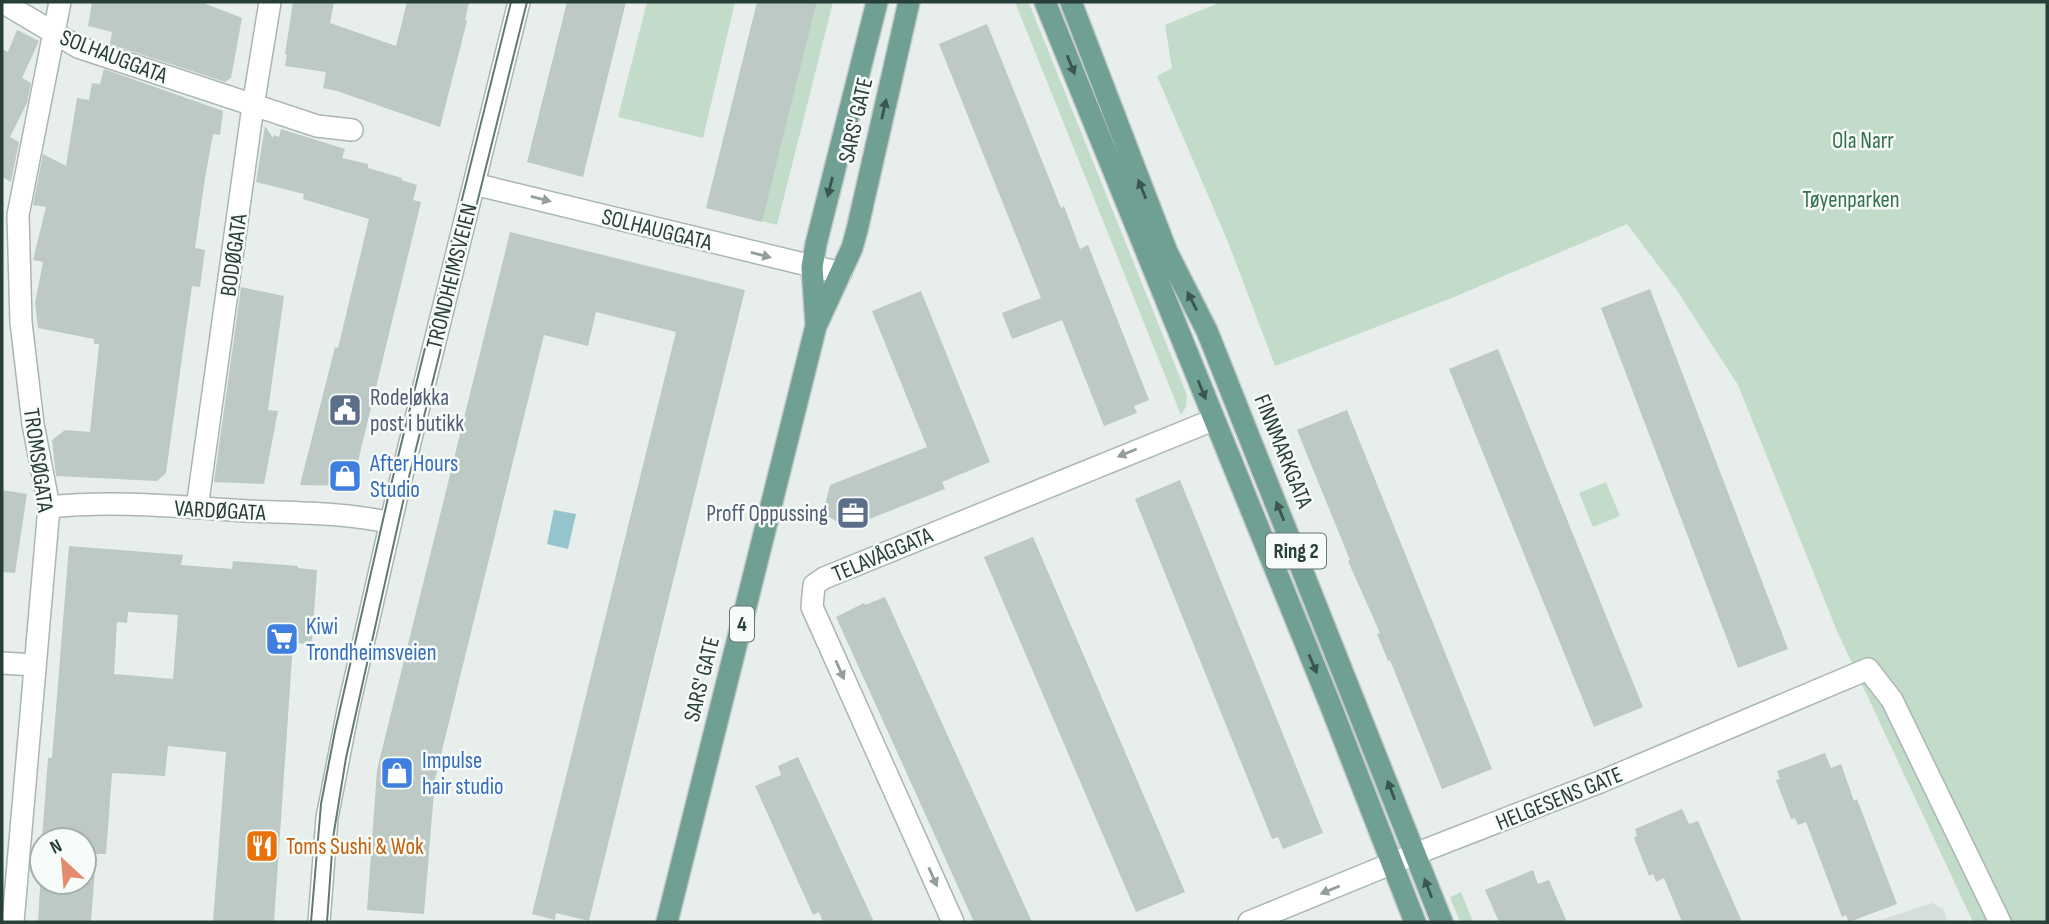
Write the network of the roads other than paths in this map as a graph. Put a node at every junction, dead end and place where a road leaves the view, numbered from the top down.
1 (2, 2) edge
2 (60, 2) edge
3 (270, 2) edge
4 (519, 2) edge
5 (877, 2) edge
6 (909, 2) edge
7 (1045, 2) edge
8 (1071, 2) edge
9 (54, 34) junction
10 (253, 106) junction
11 (352, 130) dead end
12 (474, 184) junction
13 (812, 267) junction
14 (841, 273) junction
15 (816, 326) junction
16 (1213, 420) junction
17 (49, 507) junction
18 (197, 508) junction
19 (391, 523) junction
20 (2, 663) edge
21 (34, 665) junction
22 (1415, 854) junction
23 (1393, 863) junction
24 (13, 922) edge
25 (320, 922) edge
26 (667, 922) edge
27 (953, 922) edge
28 (1249, 922) edge
29 (1416, 922) edge
30 (1442, 922) edge
31 (2000, 922) edge

1 - 9 street, SOLHAUGGATA
2 - 9 street, TROMSØGATA
3 - 10 street, BODØGATA
4 - 12 street, TRONDHEIMSVEIEN
5 -> 13 main road, SARS' GATE / 4
14 -> 6 main road, SARS' GATE / 4
7 -> 16 main road, Ring 2
22 -> 8 main road, FINNMARKGATA / Ring 2
9 - 10 street, SOLHAUGGATA
9 - 17 street, TROMSØGATA
10 - 11 street, SOLHAUGGATA
10 - 18 street, BODØGATA
12 -> 13 street, SOLHAUGGATA
12 - 19 street, TRONDHEIMSVEIEN
13 - 14 street, SOLHAUGGATA
13 - 15 main road, SARS' GATE / 4
14 - 15 main road, SARS' GATE / 4
15 - 26 main road, SARS' GATE / 4
16 -> 23 main road, Ring 2
16 -> 27 street, TELAVÅGGATA
17 - 18 street, VARDØGATA
17 - 21 street, TROMSØGATA
18 - 19 street, VARDØGATA
19 - 25 street, TRONDHEIMSVEIEN
20 - 21 street
21 - 24 street, TROMSØGATA
22 - 23 street, HELGESENS GATE
30 -> 22 main road, FINNMARKGATA / Ring 2
22 - 31 street, HELGESENS GATE
23 -> 28 street, HELGESENS GATE
23 - 29 main road, Ring 2

